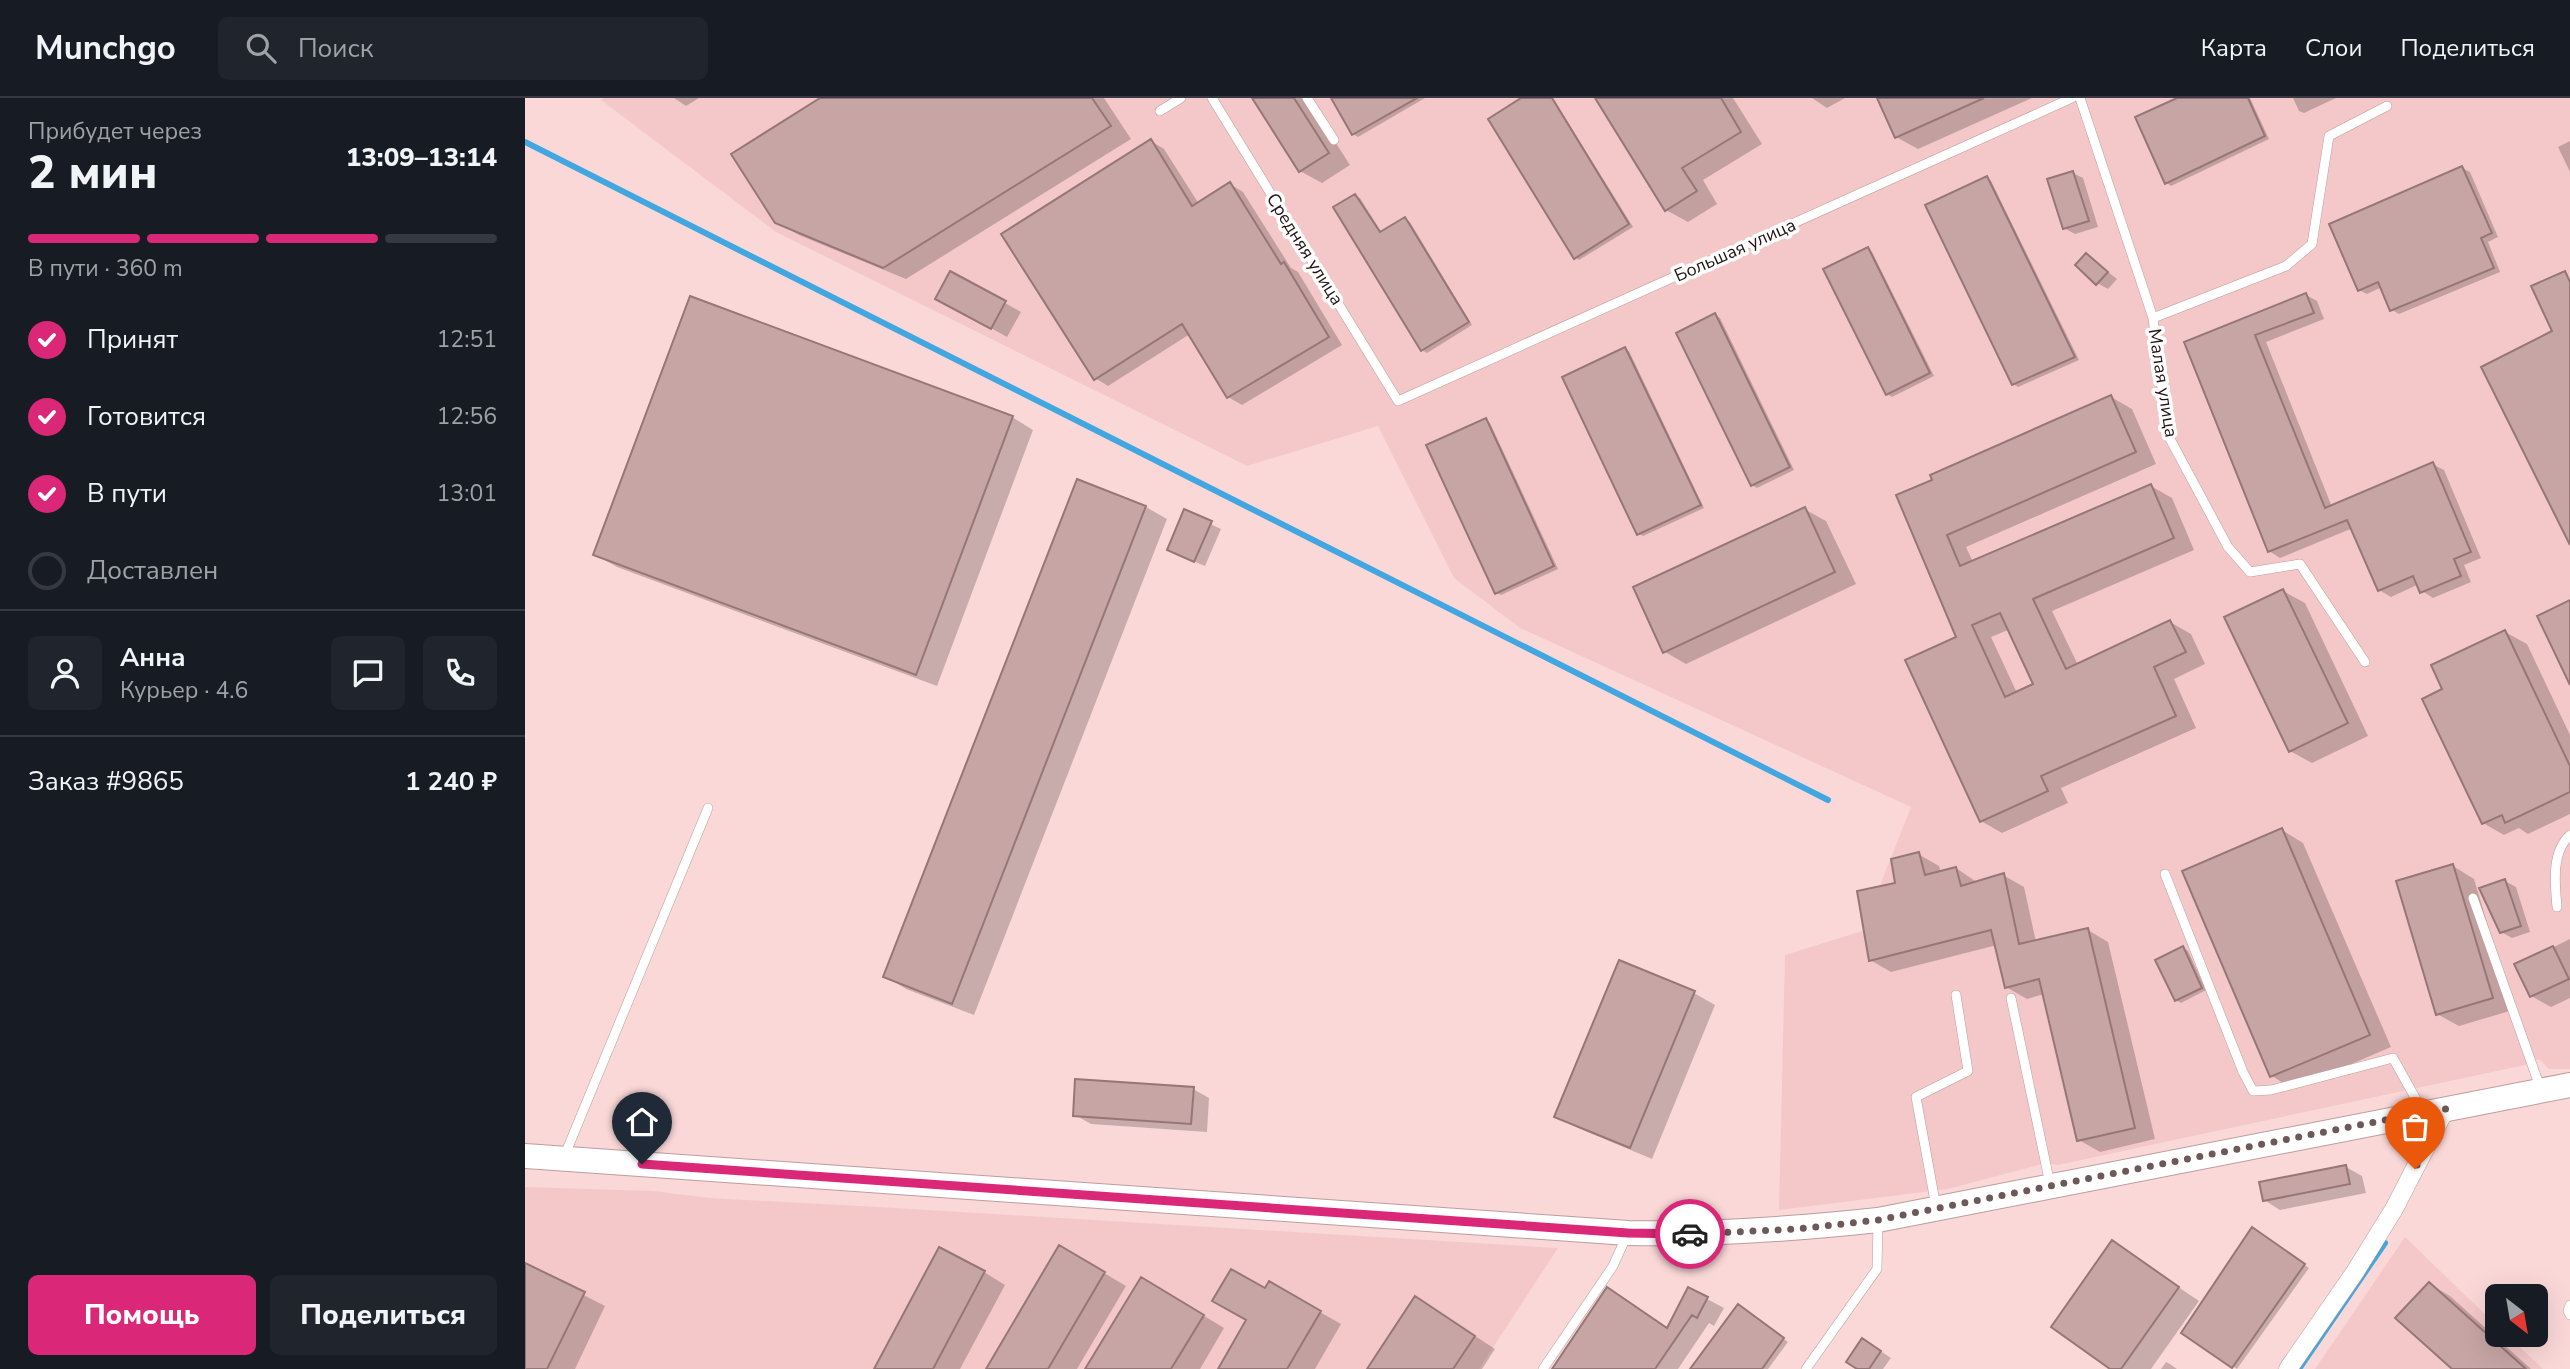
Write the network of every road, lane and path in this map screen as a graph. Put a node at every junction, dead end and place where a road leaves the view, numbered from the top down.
1 (1181, 98) edge
2 (1212, 98) edge
3 (1307, 98) edge
4 (2072, 98) edge
5 (2080, 98) edge
6 (2387, 106) dead end
7 (1160, 111) dead end
8 (1334, 140) dead end
9 (2153, 318) junction
10 (1398, 401) joint
11 (2365, 663) dead end
12 (708, 808) dead end
13 (2570, 835) edge
14 (2165, 874) dead end
15 (2473, 898) dead end
16 (2557, 907) dead end
17 (1956, 995) dead end
18 (2011, 998) dead end
19 (2570, 1085) edge
20 (2541, 1090) junction
21 (2434, 1110) junction
22 (525, 1156) edge
23 (564, 1158) junction
24 (2051, 1186) junction
25 (1936, 1209) junction
26 (1878, 1220) junction
27 (1628, 1233) junction
28 (2570, 1305) edge
29 (2570, 1315) edge
30 (1543, 1369) edge
31 (1806, 1369) edge
32 (2288, 1369) edge

1 - 7 lane
2 - 10 lane, Средняя улица
3 - 8 lane
4 - 10 lane, Большая улица
5 - 9 lane, Малая улица
6 - 9 lane
9 - 11 lane, Малая улица
12 - 23 lane
13 - 16 lane
14 - 21 lane
15 - 20 lane
17 - 25 lane
18 - 24 lane
19 - 20 street
20 - 21 street
21 - 24 street
21 - 32 street
22 - 23 street
23 - 27 street
24 - 25 street
25 - 26 street
26 - 27 street
26 - 31 lane
27 - 30 lane
28 - 29 lane

